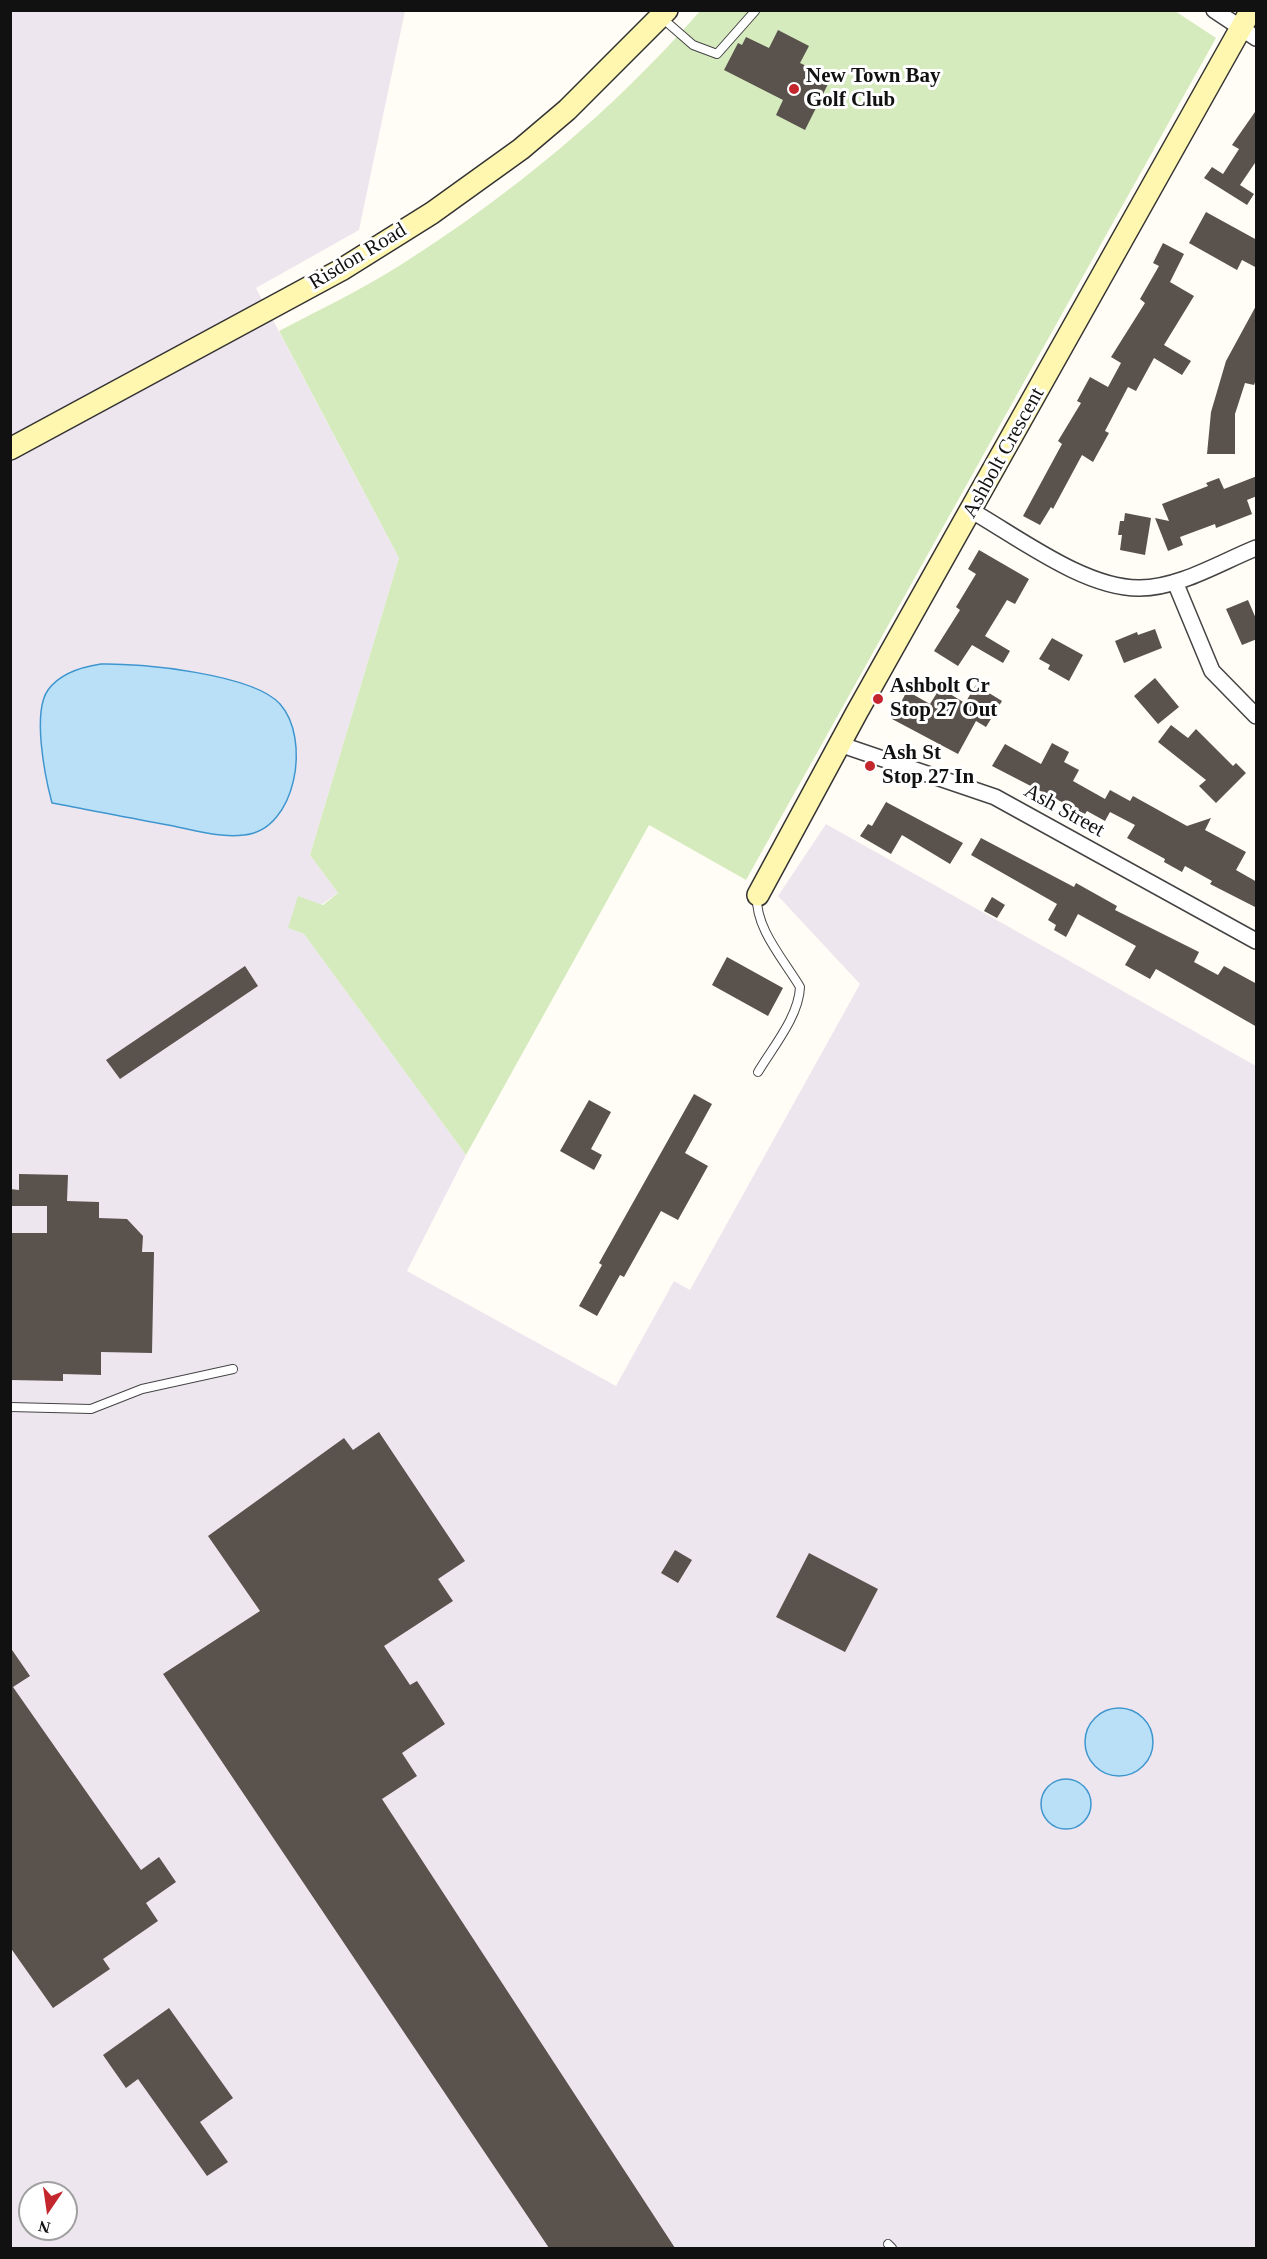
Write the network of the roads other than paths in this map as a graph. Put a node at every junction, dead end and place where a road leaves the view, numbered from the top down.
1 (1214, 10) edge
2 (755, 11) edge
3 (664, 14) edge
4 (1250, 25) edge
5 (10, 449) edge
6 (972, 511) junction
7 (1257, 548) edge
8 (1175, 582) junction
9 (1257, 716) edge
10 (839, 744) junction
11 (758, 895) joint
12 (1257, 941) edge
13 (758, 1072) dead end
14 (233, 1369) dead end
15 (10, 1407) edge

1 - 4 street
2 - 3 lane
3 - 5 street, Risdon Road
4 - 6 street, Ashbolt Crescent
6 - 8 street
6 - 10 street, Ashbolt Crescent
7 - 8 street
8 - 9 street
10 - 11 street, Ashbolt Crescent
10 - 12 street, Ash Street
11 - 13 lane
14 - 15 lane

